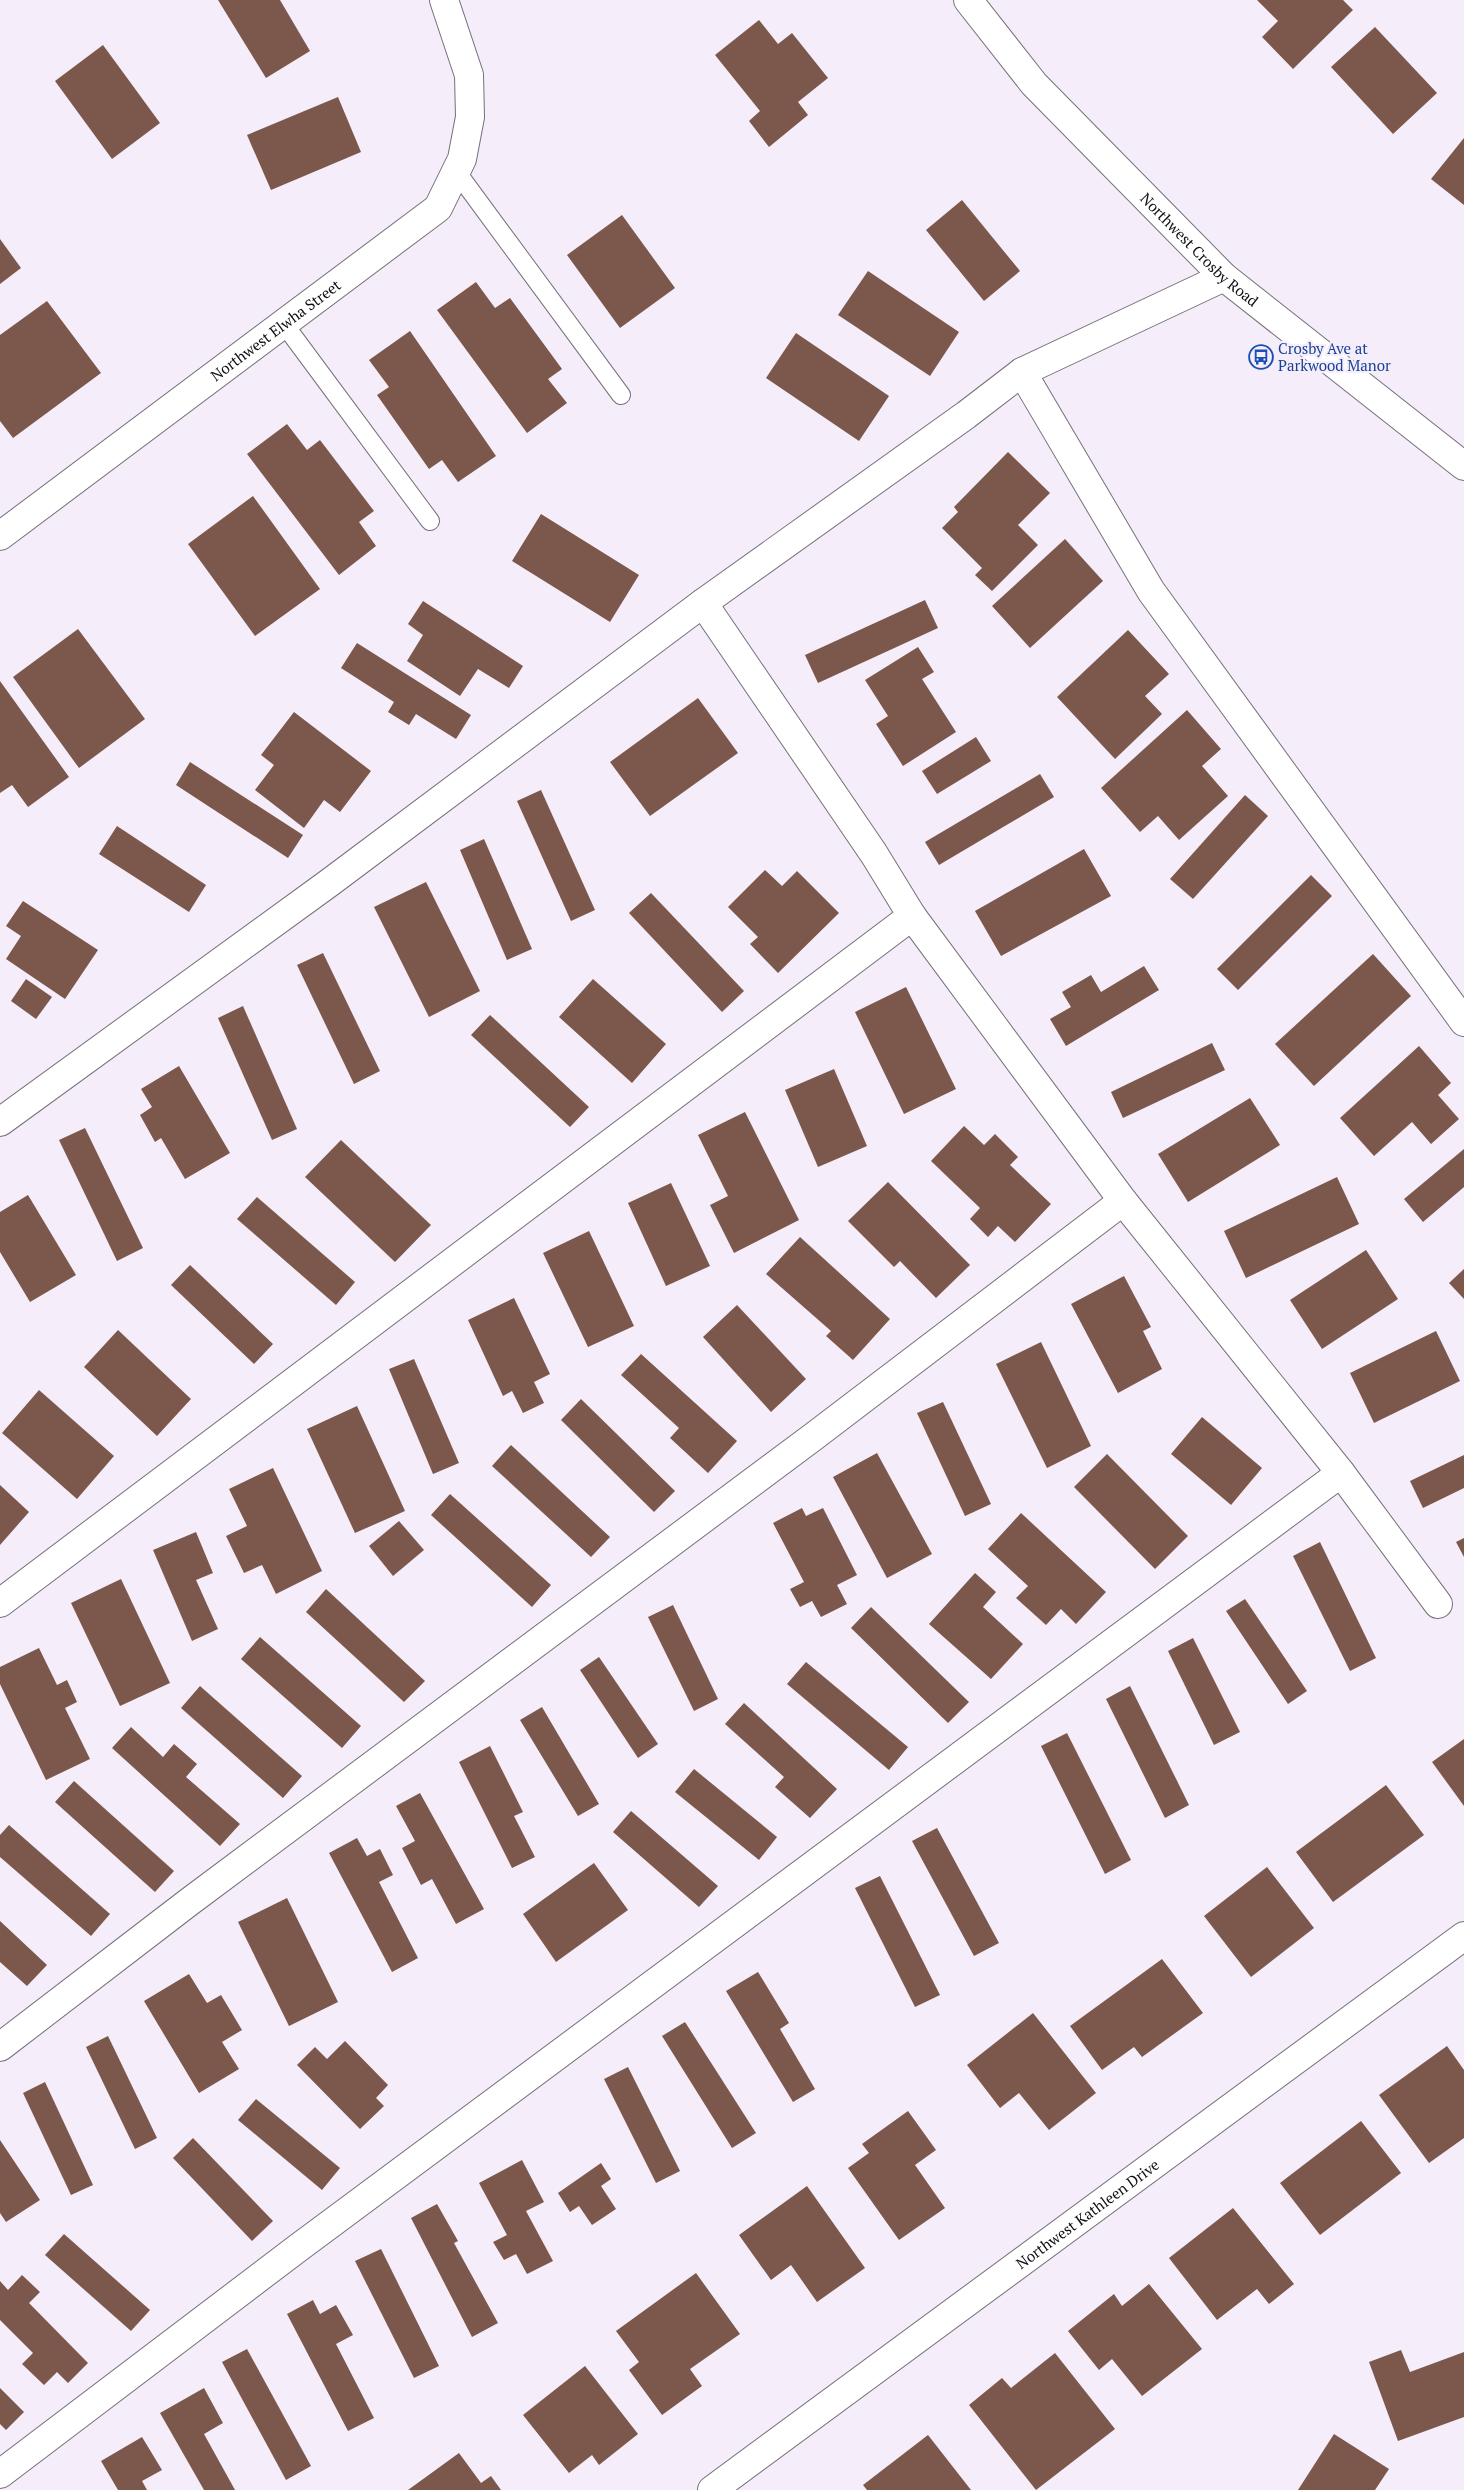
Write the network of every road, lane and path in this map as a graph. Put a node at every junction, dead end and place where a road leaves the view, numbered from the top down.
1 (444, 0) edge
2 (968, 0) edge
3 (456, 171) junction
4 (1224, 277) junction
5 (284, 324) junction
6 (1022, 372) junction
7 (621, 394) dead end
8 (1464, 466) edge
9 (430, 521) dead end
10 (5, 523) edge
11 (703, 603) junction
12 (912, 916) junction
13 (1464, 1022) edge
14 (0, 1122) edge
15 (1124, 1201) junction
16 (1341, 1473) junction
17 (0, 1603) edge
18 (1438, 1604) dead end
19 (1464, 1936) edge
20 (0, 2047) edge
21 (0, 2474) edge
22 (712, 2490) edge

1 - 3 street, Northwest Elwha Street
2 - 4 street, Northwest Crosby Road
3 - 5 street, Northwest Elwha Street
3 - 7 lane
4 - 6 street
4 - 8 street, Northwest Crosby Road
5 - 9 lane
5 - 10 street, Northwest Elwha Street
6 - 11 street
6 - 13 street
11 - 12 street
11 - 14 street
12 - 15 street
12 - 17 street
15 - 16 street
15 - 20 street
16 - 18 street
16 - 21 street
19 - 22 street, Northwest Kathleen Drive

